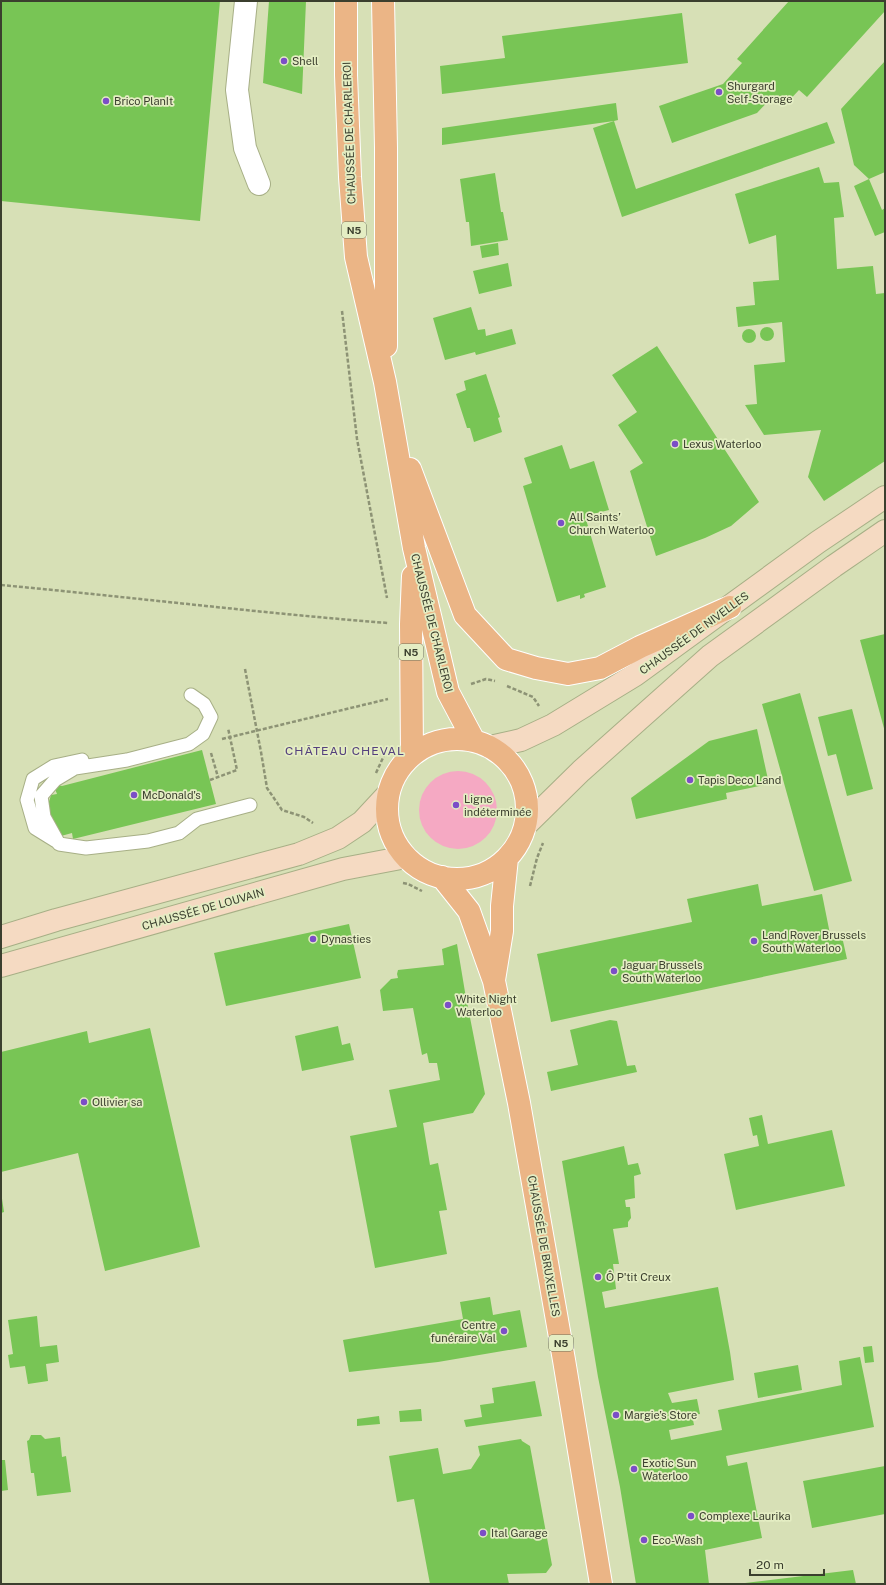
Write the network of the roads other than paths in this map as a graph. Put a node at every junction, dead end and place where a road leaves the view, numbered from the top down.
1 (246, 1) edge
2 (346, 1) edge
3 (383, 1) edge
4 (260, 184) dead end
5 (385, 382) junction
6 (394, 428) junction
7 (885, 497) edge
8 (885, 531) edge
9 (414, 548) junction
10 (730, 607) junction
11 (191, 695) dead end
12 (482, 744) junction
13 (412, 755) junction
14 (388, 794) junction
15 (250, 805) dead end
16 (526, 825) junction
17 (406, 857) junction
18 (507, 858) junction
19 (442, 877) junction
20 (1, 937) edge
21 (1, 966) edge
22 (494, 981) junction
23 (601, 1584) edge

1 - 4 street
2 - 5 main road, CHAUSSÉE DE CHARLEROI / N5
3 - 5 main road, CHAUSSÉE DE CHARLEROI / N5
5 - 6 main road, CHAUSSÉE DE CHARLEROI / N5
6 - 9 main road, CHAUSSÉE DE CHARLEROI / N5
6 - 10 main road
7 - 10 main road, CHAUSSÉE DE NIVELLES
8 - 16 main road
9 - 12 main road, CHAUSSÉE DE CHARLEROI / N5
9 - 13 main road, CHAUSSÉE DE CHARLEROI / N5
10 - 12 main road, CHAUSSÉE DE NIVELLES
11 - 15 lane
12 - 13 main road, N5
12 - 16 main road, N5
13 - 14 main road, N5
14 - 17 main road, N5
14 - 20 main road
16 - 18 main road, N5
17 - 19 main road, N5
17 - 21 main road, CHAUSSÉE DE LOUVAIN
18 - 19 main road, N5
18 - 22 main road, N5
19 - 22 main road, N5
22 - 23 main road, CHAUSSÉE DE BRUXELLES / N5

